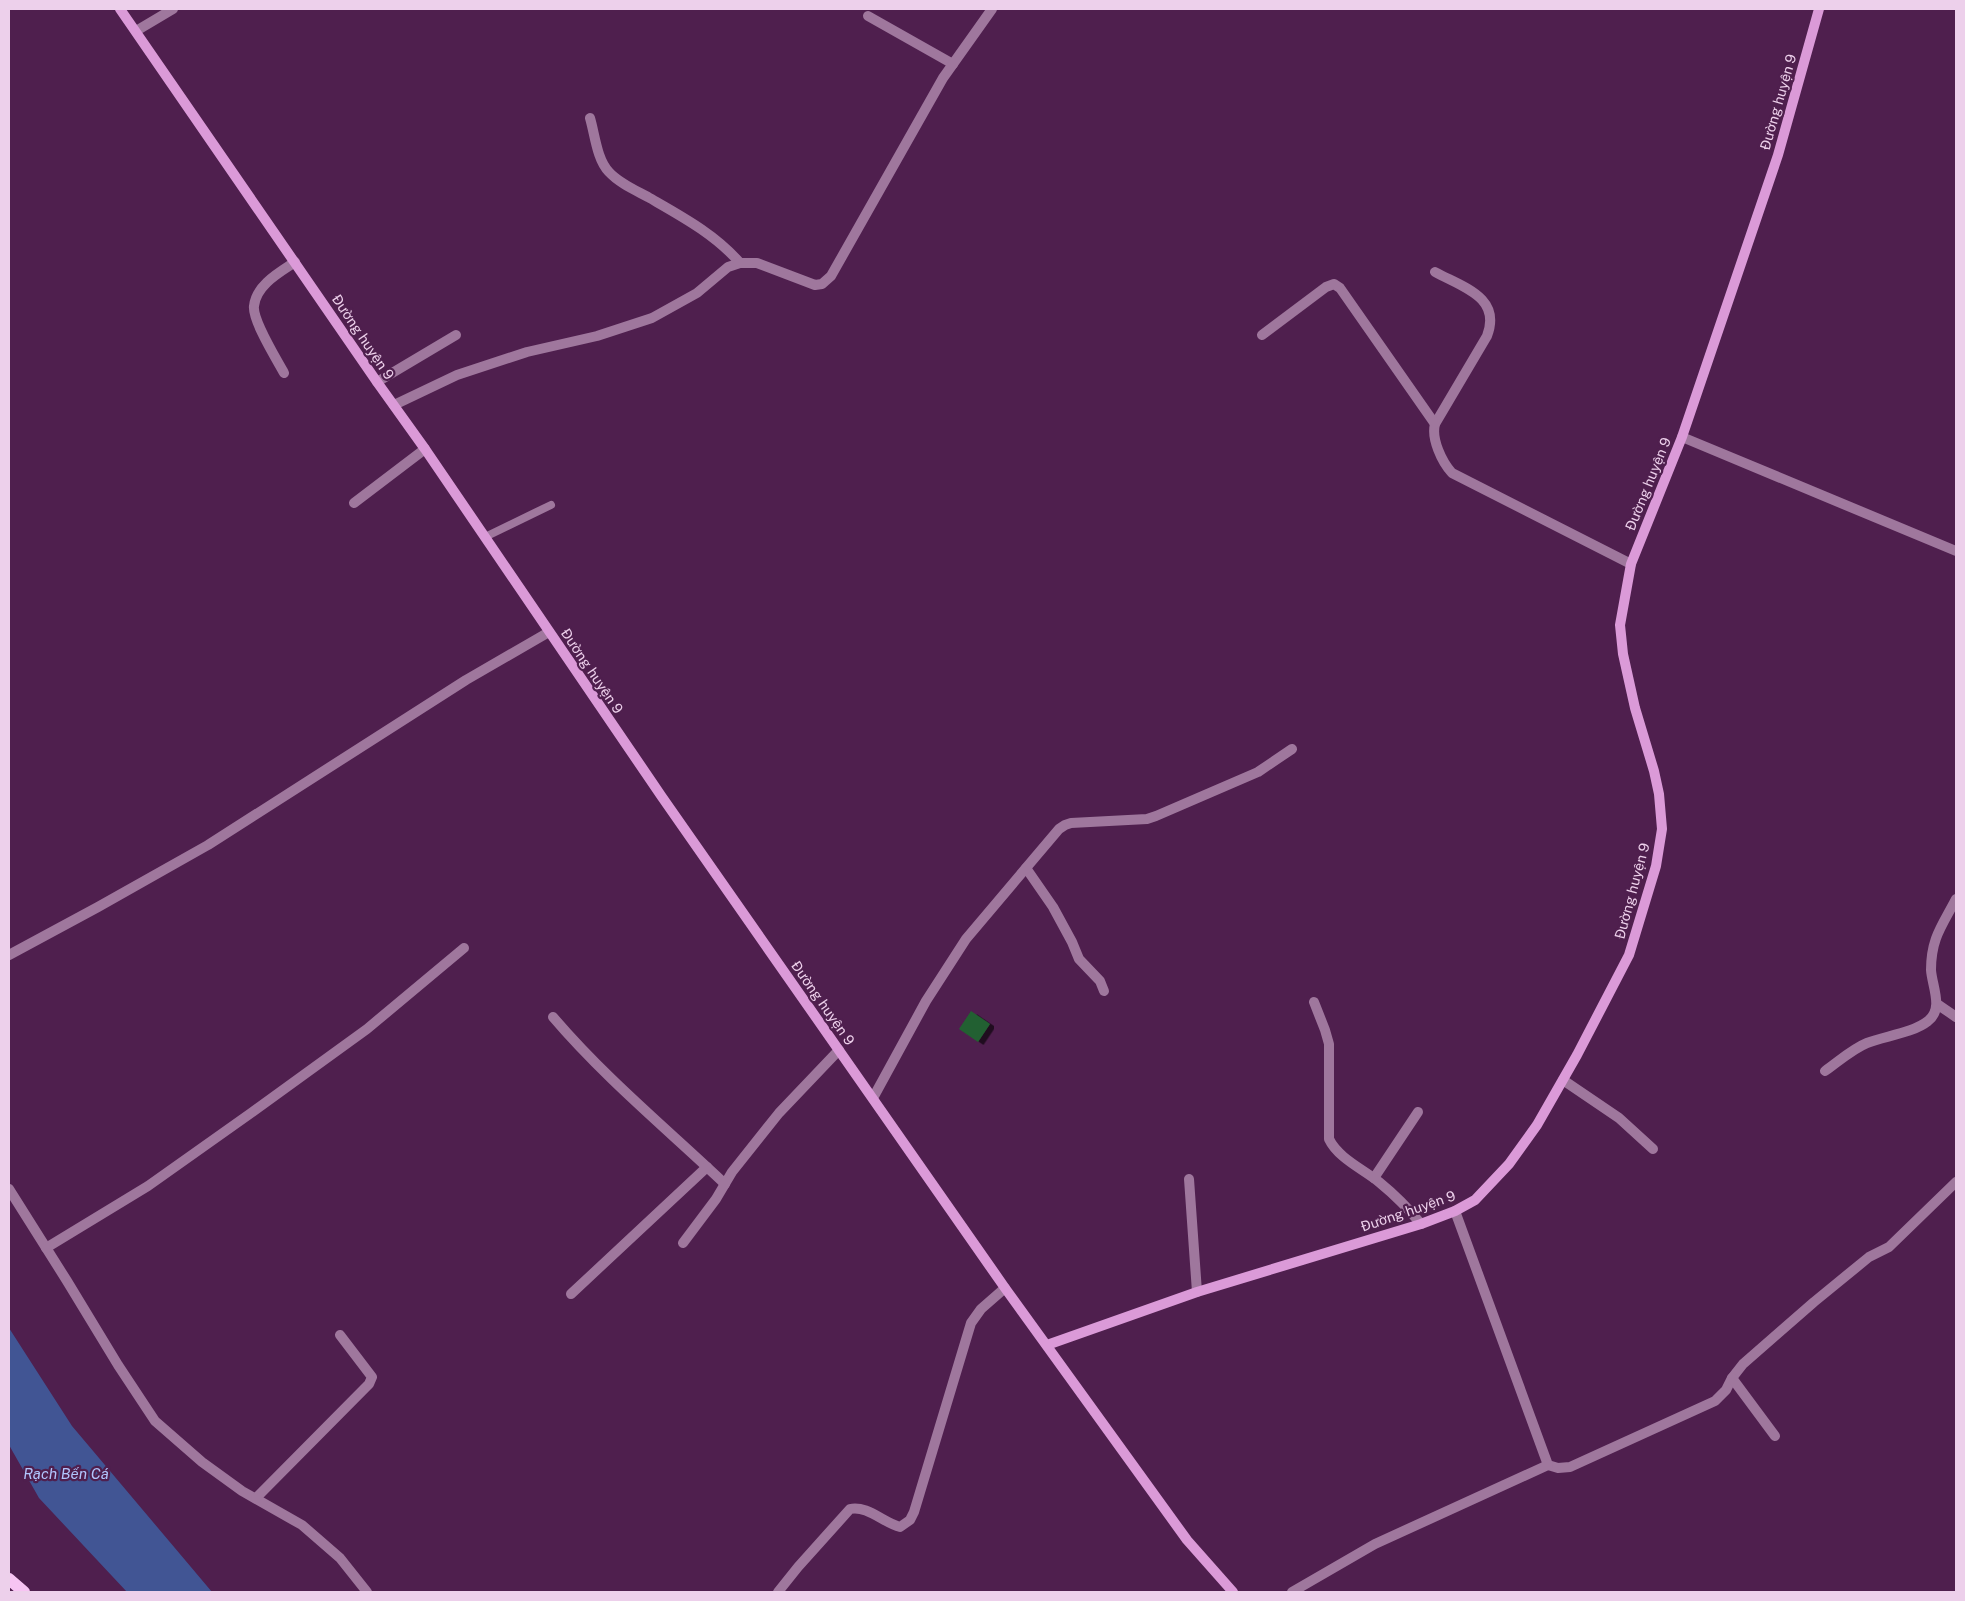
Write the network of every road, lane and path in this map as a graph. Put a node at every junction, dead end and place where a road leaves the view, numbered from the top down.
1 (120, 9) edge
2 (174, 9) edge
3 (992, 9) edge
4 (1819, 9) edge
5 (868, 16) dead end
6 (136, 32) junction
7 (953, 64) junction
8 (590, 118) dead end
9 (296, 262) junction
10 (740, 263) junction
11 (1435, 272) dead end
12 (456, 335) dead end
13 (1262, 335) dead end
14 (284, 373) dead end
15 (377, 382) junction
16 (394, 405) junction
17 (1435, 424) junction
18 (1682, 437) junction
19 (425, 449) junction
20 (354, 503) dead end
21 (552, 505) dead end
22 (485, 538) junction
23 (1956, 551) edge
24 (1631, 564) junction
25 (549, 632) junction
26 (1292, 750) dead end
27 (1026, 868) junction
28 (1956, 899) edge
29 (464, 948) dead end
30 (9, 955) edge
31 (1104, 991) dead end
32 (1314, 1002) dead end
33 (1937, 1004) junction
34 (553, 1017) dead end
35 (1956, 1017) edge
36 (839, 1050) junction
37 (1825, 1071) dead end
38 (1563, 1080) junction
39 (873, 1098) junction
40 (1418, 1112) dead end
41 (1653, 1149) dead end
42 (707, 1167) junction
43 (1374, 1178) junction
44 (1189, 1179) dead end
45 (1956, 1182) edge
46 (725, 1184) junction
47 (9, 1189) edge
48 (1456, 1211) junction
49 (1421, 1224) junction
50 (683, 1243) dead end
51 (46, 1248) junction
52 (1005, 1288) junction
53 (1197, 1292) junction
54 (571, 1294) dead end
55 (340, 1335) dead end
56 (1047, 1346) junction
57 (1732, 1378) junction
58 (1775, 1436) dead end
59 (1548, 1465) junction
60 (256, 1498) junction
61 (9, 1579) edge
62 (24, 1592) edge
63 (367, 1592) edge
64 (778, 1592) edge
65 (1233, 1592) edge
66 (1292, 1592) edge

1 - 6 street, Đường huyện 9
2 - 6 street
3 - 7 street
4 - 18 street, Đường huyện 9
5 - 7 street
6 - 9 street, Đường huyện 9
7 - 10 street
8 - 10 street
9 - 14 street
9 - 15 street, Đường huyện 9
10 - 16 street
11 - 17 street
12 - 15 street
13 - 17 street
15 - 16 street, Đường huyện 9
16 - 19 street, Đường huyện 9
17 - 24 street
18 - 23 street
18 - 24 street, Đường huyện 9
19 - 20 street
19 - 22 street, Đường huyện 9
21 - 22 lane
22 - 25 street, Đường huyện 9
24 - 38 street, Đường huyện 9
25 - 30 street
25 - 36 street, Đường huyện 9
26 - 27 street
27 - 31 street
27 - 39 street
28 - 33 street
29 - 51 street
32 - 43 street
33 - 35 street
33 - 37 street
34 - 42 street
36 - 39 street, Đường huyện 9
36 - 46 street
38 - 41 street
38 - 48 street, Đường huyện 9
39 - 52 street, Đường huyện 9
40 - 43 street
42 - 46 street
42 - 54 street
43 - 49 street
44 - 53 street
45 - 57 street
46 - 50 street
47 - 51 street
48 - 49 street, Đường huyện 9
48 - 59 street
49 - 53 street, Đường huyện 9
51 - 60 street
52 - 56 street, Đường huyện 9
52 - 64 street
53 - 56 street, Đường huyện 9
55 - 60 street
56 - 65 street, Đường huyện 9
57 - 58 street
57 - 59 street
59 - 66 street
60 - 63 street
61 - 62 main road

